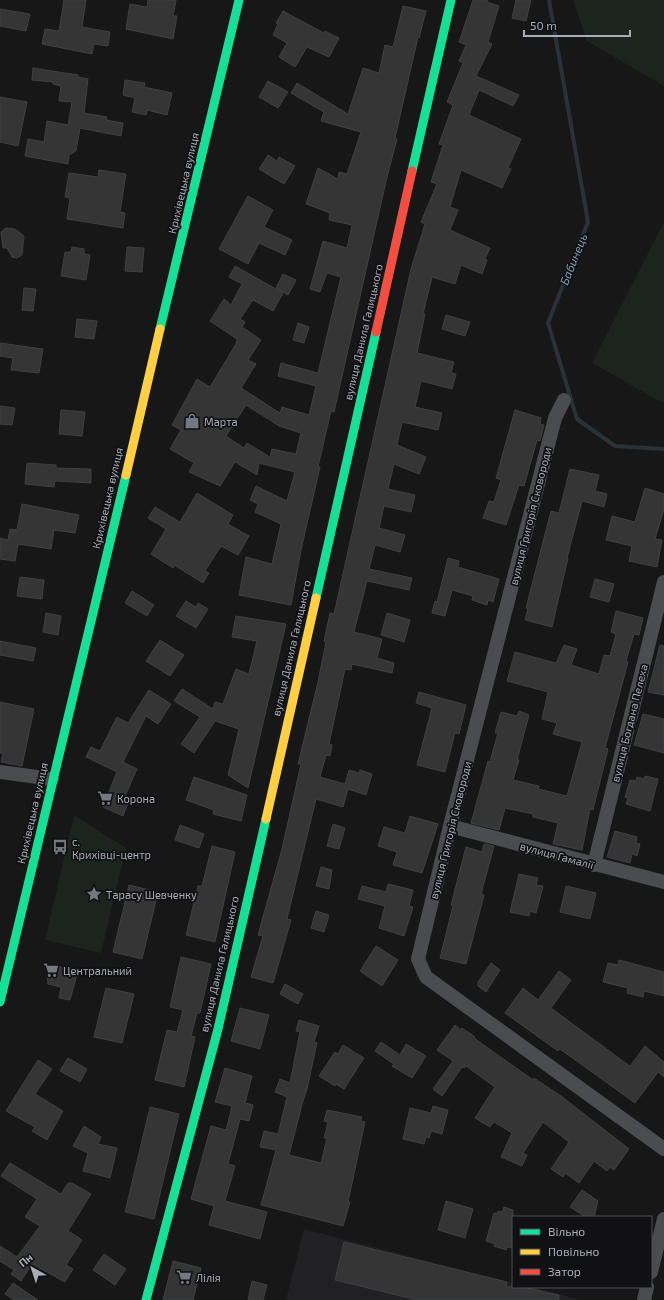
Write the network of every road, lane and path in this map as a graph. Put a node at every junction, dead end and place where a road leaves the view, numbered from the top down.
1 (239, 0) edge
2 (451, 0) edge
3 (564, 400) dead end
4 (664, 582) edge
5 (0, 772) edge
6 (52, 780) junction
7 (450, 826) junction
8 (594, 865) junction
9 (664, 882) edge
10 (0, 1002) edge
11 (664, 1148) edge
12 (664, 1219) edge
13 (652, 1268) edge
14 (647, 1288) edge
15 (146, 1300) edge
16 (644, 1300) edge

1 - 6 street, Крихівецька вулиця
2 - 15 street, вулиця Данила Галицького
3 - 7 street, вулиця Григорія Сковороди
4 - 8 street, вулиця Богдана Пелеха
5 - 6 street
6 - 10 street, Крихівецька вулиця
7 - 8 street, вулиця Гамалії
7 - 11 street, вулиця Григорія Сковороди
8 - 9 street, вулиця Гамалії
12 - 13 street
14 - 16 street

